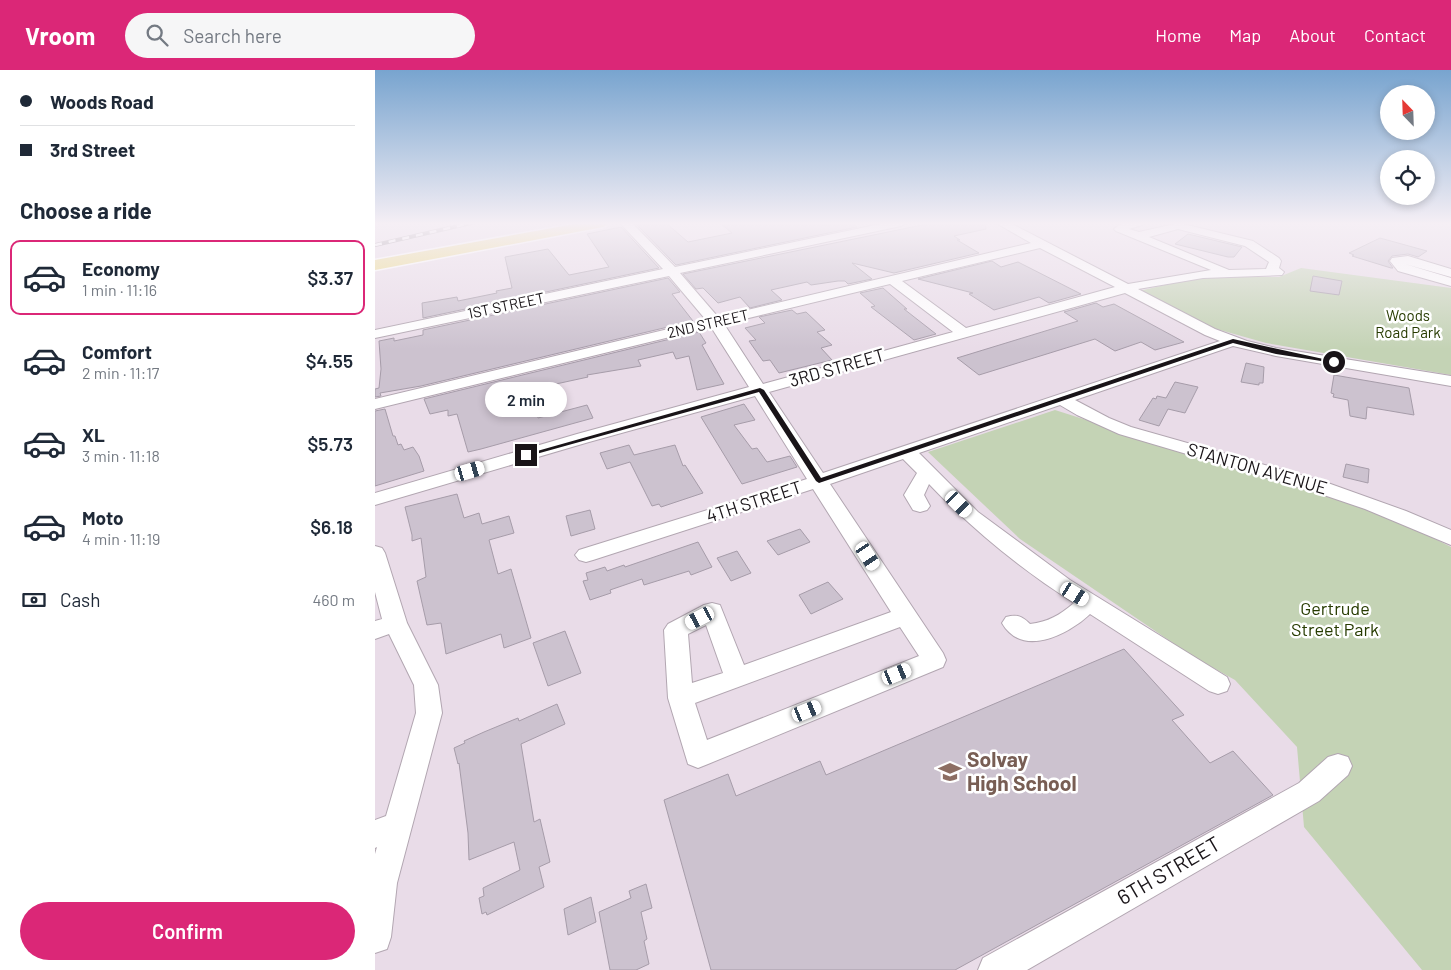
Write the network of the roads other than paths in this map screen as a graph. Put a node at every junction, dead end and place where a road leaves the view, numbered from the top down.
1 (666, 265) edge
2 (701, 265) edge
3 (951, 265) edge
4 (1081, 265) edge
5 (1211, 265) edge
6 (1275, 265) edge
7 (1408, 265) edge
8 (1410, 265) edge
9 (672, 271) junction
10 (1229, 272) junction
11 (1451, 273) edge
12 (891, 279) junction
13 (1451, 282) edge
14 (1127, 289) junction
15 (715, 322) junction
16 (962, 332) junction
17 (375, 334) edge
18 (1233, 341) junction
19 (1451, 382) edge
20 (760, 390) junction
21 (1063, 400) junction
22 (375, 404) edge
23 (907, 452) junction
24 (927, 472) junction
25 (819, 481) junction
26 (375, 499) edge
27 (921, 506) dead end
28 (1451, 538) edge
29 (375, 554) edge
30 (586, 555) dead end
31 (1089, 602) junction
32 (906, 616) junction
33 (1013, 623) dead end
34 (385, 626) edge
35 (737, 678) junction
36 (1218, 684) dead end
37 (681, 698) junction
38 (1338, 766) dead end
39 (387, 829) edge
40 (375, 936) edge
41 (995, 970) edge

1 - 9 street
2 - 9 street, 1ST STREET
3 - 12 street, 2ND STREET
4 - 14 street
5 - 10 street
6 - 10 street, 3RD STREET
7 - 13 street
8 - 11 street
9 - 15 street
9 - 17 street, 1ST STREET
10 - 14 street, 3RD STREET
12 - 15 street, 2ND STREET
12 - 16 street
14 - 16 street, 3RD STREET
14 - 18 street
15 - 20 street
15 - 22 street, 2ND STREET
16 - 20 street, 3RD STREET
18 - 19 street
18 - 21 street, 4TH STREET
20 - 25 street
20 - 26 street, 3RD STREET
21 - 23 street, 4TH STREET
21 - 28 street, STANTON AVENUE
23 - 24 street
23 - 25 street, 4TH STREET
24 - 27 street
24 - 31 street
25 - 30 street, 4TH STREET
25 - 32 street
29 - 34 street
31 - 33 street
31 - 36 street
32 - 35 street
32 - 37 street
34 - 39 street
35 - 37 street
35 - 37 street
38 - 41 street, 6TH STREET
39 - 40 street

